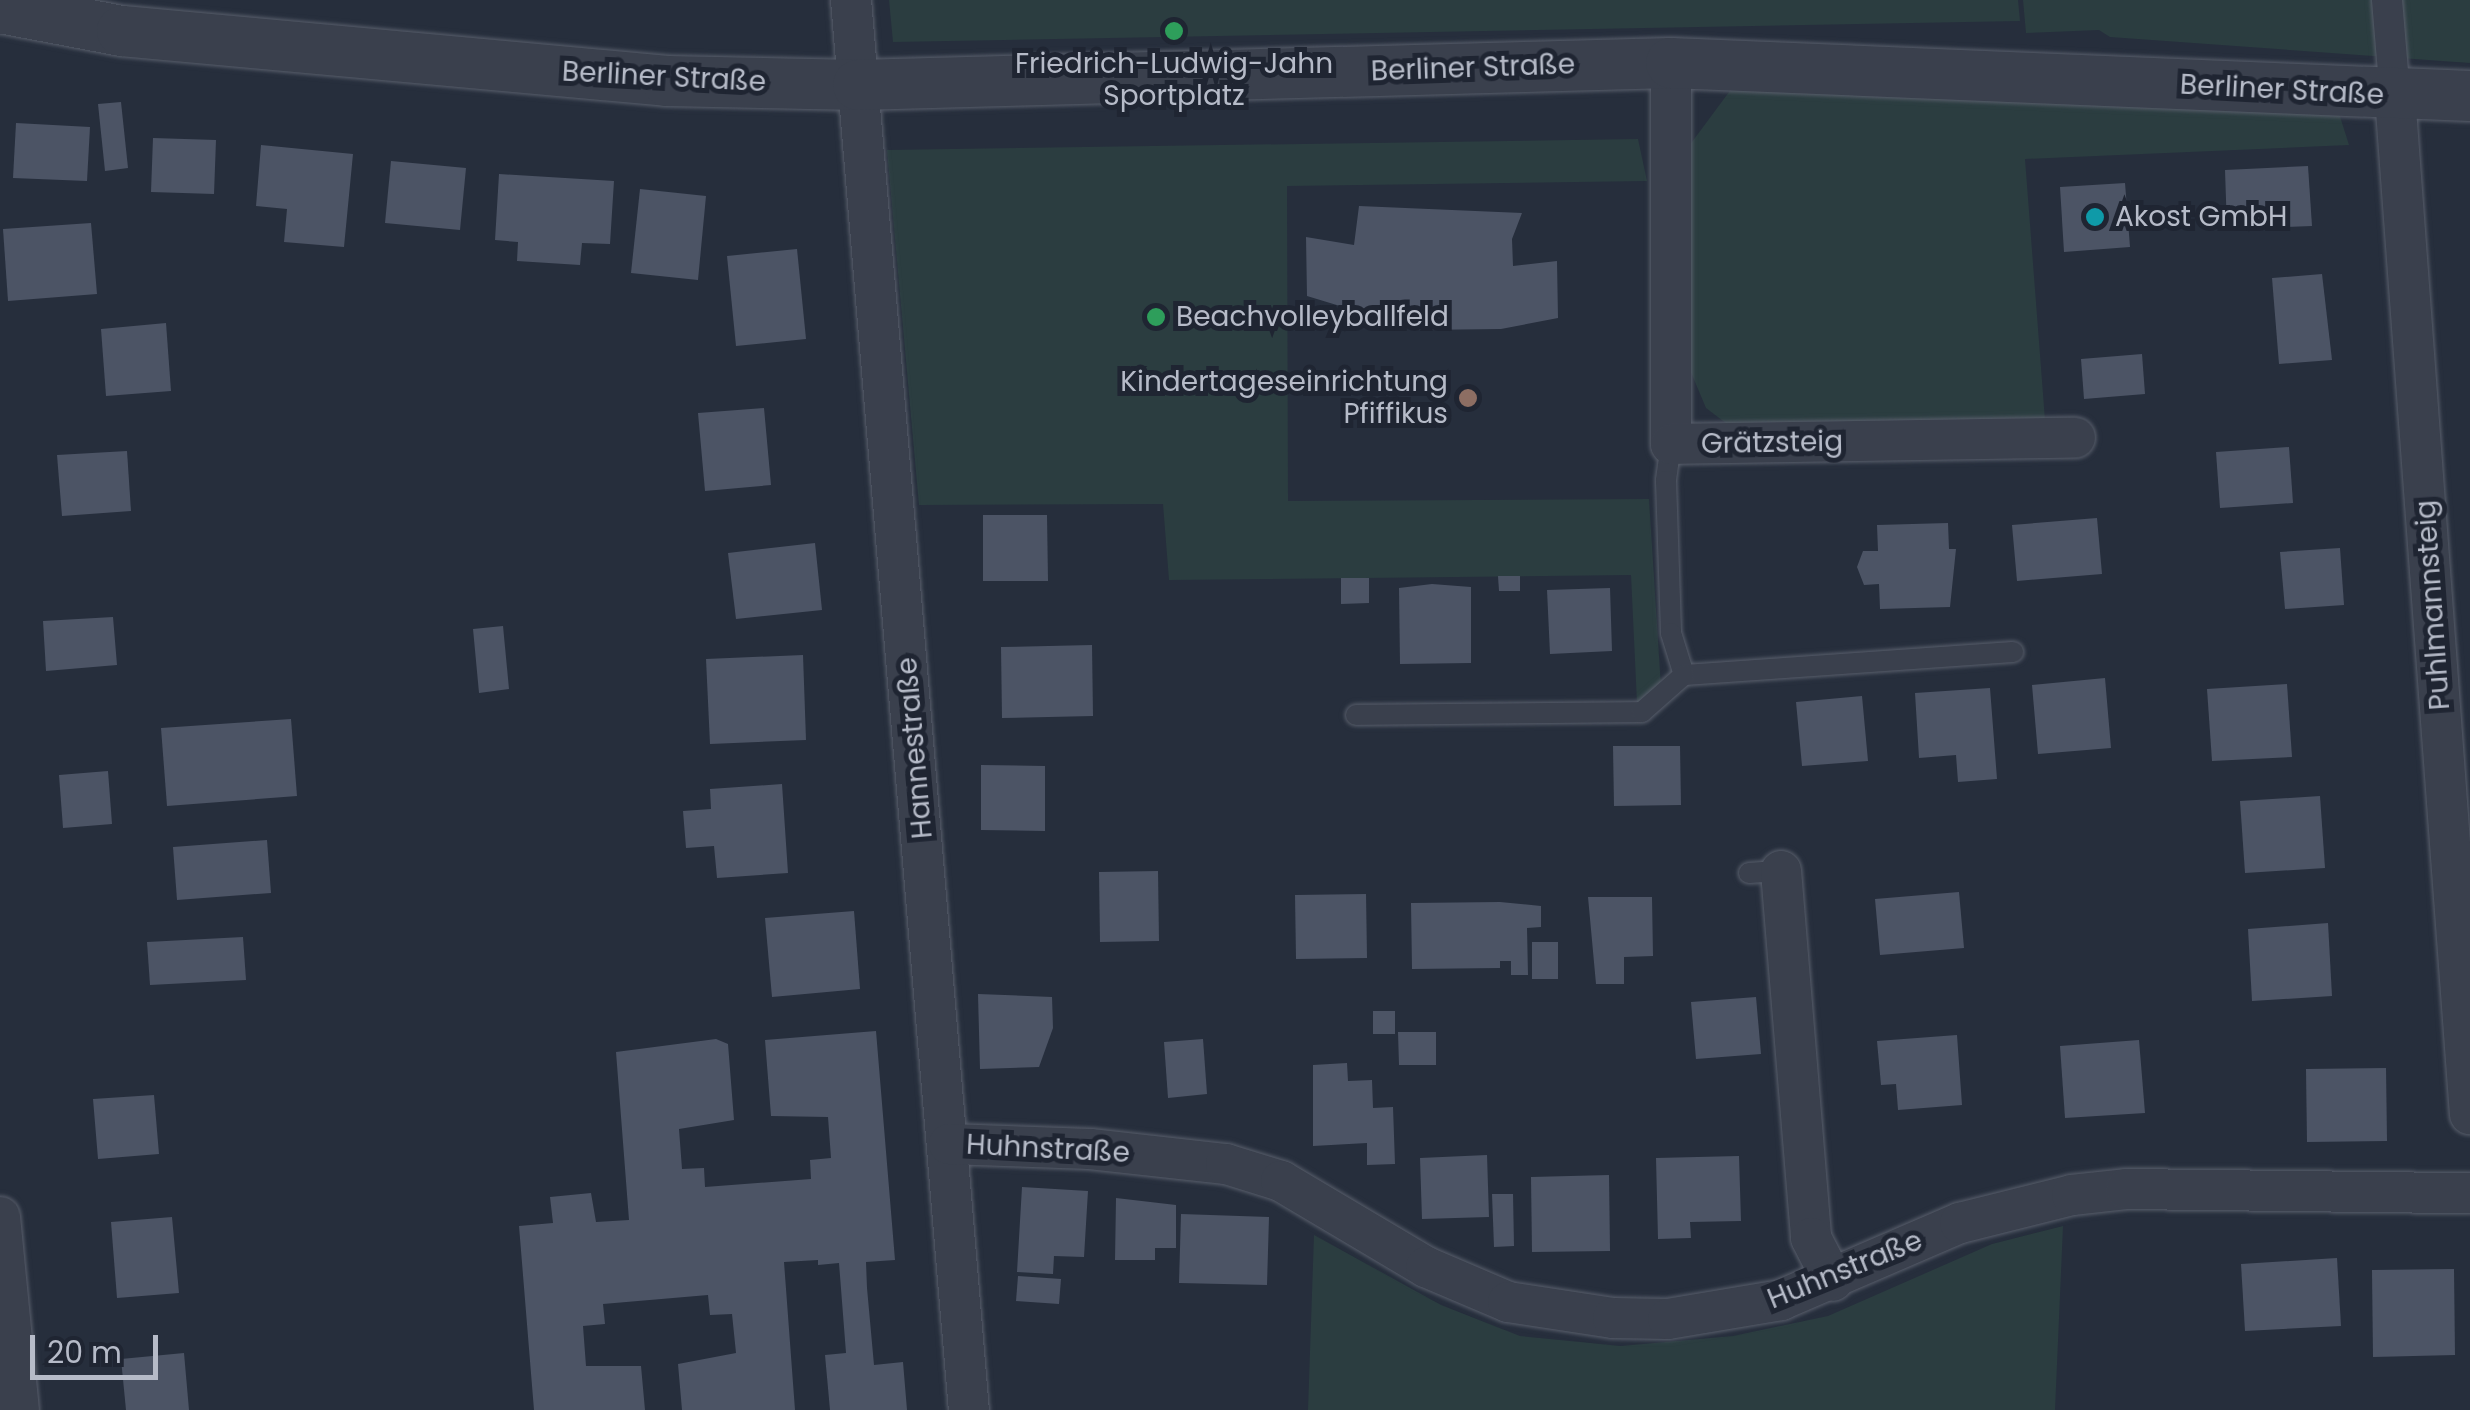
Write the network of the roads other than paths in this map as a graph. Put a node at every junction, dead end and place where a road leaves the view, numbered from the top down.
1 (851, 0) edge
2 (2387, 0) edge
3 (0, 8) edge
4 (1671, 63) junction
5 (858, 86) junction
6 (2395, 96) junction
7 (2470, 96) edge
8 (2074, 438) dead end
9 (1671, 444) junction
10 (2013, 652) dead end
11 (1684, 675) junction
12 (1356, 715) dead end
13 (1765, 872) dead end
14 (2470, 1114) edge
15 (950, 1144) junction
16 (2470, 1193) edge
17 (0, 1217) edge
18 (1833, 1281) junction
19 (18, 1410) edge
20 (969, 1410) edge

1 - 5 street, Hannestraße
2 - 6 street
3 - 5 street, Berliner Straße
4 - 5 street, Berliner Straße
4 - 6 street, Berliner Straße
4 - 9 street, Grätzsteig
5 - 15 street, Hannestraße
6 - 7 street, Berliner Straße
6 - 14 street, Puhlmannsteig
8 - 9 street, Grätzsteig
9 - 11 lane
10 - 11 lane
11 - 12 lane
13 - 18 street
15 - 18 street, Huhnstraße
15 - 20 street, Hannestraße
16 - 18 street, Huhnstraße
17 - 19 street

